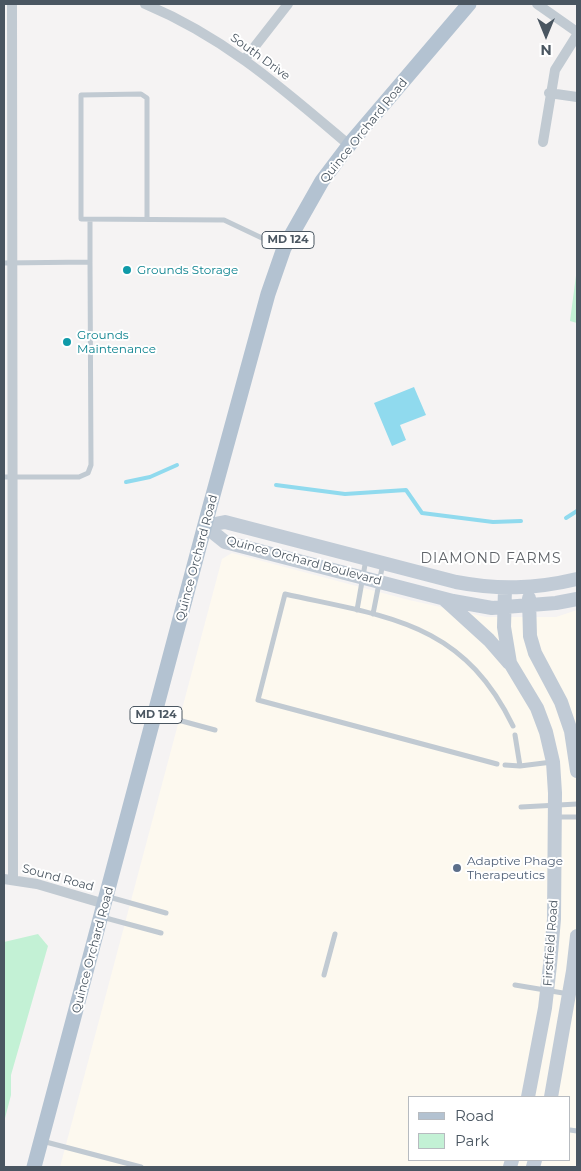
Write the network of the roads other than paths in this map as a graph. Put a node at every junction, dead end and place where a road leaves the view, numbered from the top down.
1 (12, 4) edge
2 (145, 4) edge
3 (288, 4) edge
4 (470, 4) edge
5 (537, 4) edge
6 (577, 33) edge
7 (245, 59) junction
8 (550, 93) junction
9 (577, 97) edge
10 (543, 142) dead end
11 (349, 145) junction
12 (8, 217) edge
13 (147, 219) junction
14 (90, 220) junction
15 (284, 248) junction
16 (90, 262) junction
17 (8, 263) edge
18 (8, 477) edge
19 (205, 526) junction
20 (366, 558) junction
21 (383, 563) junction
22 (363, 577) junction
23 (577, 579) edge
24 (380, 582) junction
25 (529, 587) junction
26 (505, 588) junction
27 (577, 598) edge
28 (444, 599) junction
29 (529, 606) junction
30 (506, 607) junction
31 (357, 610) junction
32 (373, 614) junction
33 (510, 663) junction
34 (8, 680) edge
35 (156, 714) junction
36 (513, 726) dead end
37 (215, 730) dead end
38 (515, 735) dead end
39 (553, 762) junction
40 (497, 764) dead end
41 (505, 765) dead end
42 (520, 766) junction
43 (577, 771) edge
44 (577, 804) edge
45 (521, 807) dead end
46 (556, 811) junction
47 (577, 816) edge
48 (8, 879) edge
49 (104, 906) junction
50 (166, 913) dead end
51 (161, 933) dead end
52 (335, 934) dead end
53 (577, 944) edge
54 (324, 975) dead end
55 (515, 985) dead end
56 (548, 990) junction
57 (570, 994) junction
58 (528, 1096) edge
59 (551, 1096) edge
60 (41, 1141) junction
61 (34, 1167) edge
62 (141, 1167) edge

1 - 12 street
2 - 7 street, South Drive
3 - 7 street
4 - 11 main road, Quince Orchard Road / MD 124
5 - 6 street
6 - 8 street
7 - 11 street, South Drive
8 - 9 street
8 - 10 street
11 - 15 main road, Quince Orchard Road / MD 124
12 - 17 street
13 - 14 lane
13 - 14 lane
13 - 15 lane
14 - 16 lane
15 - 19 main road, Quince Orchard Road / MD 124
16 - 17 lane
16 - 18 lane
17 - 18 street
18 - 34 street
19 - 20 street, Quince Orchard Boulevard
19 - 22 street, Quince Orchard Boulevard
19 - 35 main road, Quince Orchard Road / MD 124
20 - 21 street, Quince Orchard Boulevard
20 - 22 lane
21 - 24 lane
21 - 26 street, Quince Orchard Boulevard
22 - 24 street, Quince Orchard Boulevard
22 - 31 lane
23 - 25 street, Quince Orchard Boulevard
24 - 28 street, Quince Orchard Boulevard
24 - 32 lane
25 - 26 street, Quince Orchard Boulevard
25 - 29 street
26 - 30 street, Firstfield Road
27 - 29 street, Quince Orchard Boulevard
28 - 30 street, Quince Orchard Boulevard
28 - 33 street
29 - 30 street, Quince Orchard Boulevard
29 - 43 street
30 - 33 street, Firstfield Road
31 - 32 lane
31 - 40 lane
32 - 36 lane
33 - 39 street, Firstfield Road
34 - 48 street
35 - 37 lane
35 - 49 main road, Quince Orchard Road / MD 124
38 - 42 lane
39 - 42 lane
39 - 46 street, Firstfield Road
41 - 42 lane
44 - 46 lane
45 - 46 lane
46 - 47 lane
46 - 56 street, Firstfield Road
48 - 49 street, Sound Road
49 - 50 lane
49 - 51 lane
49 - 60 main road, Quince Orchard Road / MD 124
52 - 54 lane
53 - 57 street, Firstfield Road
55 - 56 lane
56 - 57 lane
56 - 58 street, Firstfield Road
57 - 59 street, Firstfield Road
60 - 61 main road, Quince Orchard Road / MD 124
60 - 62 lane

